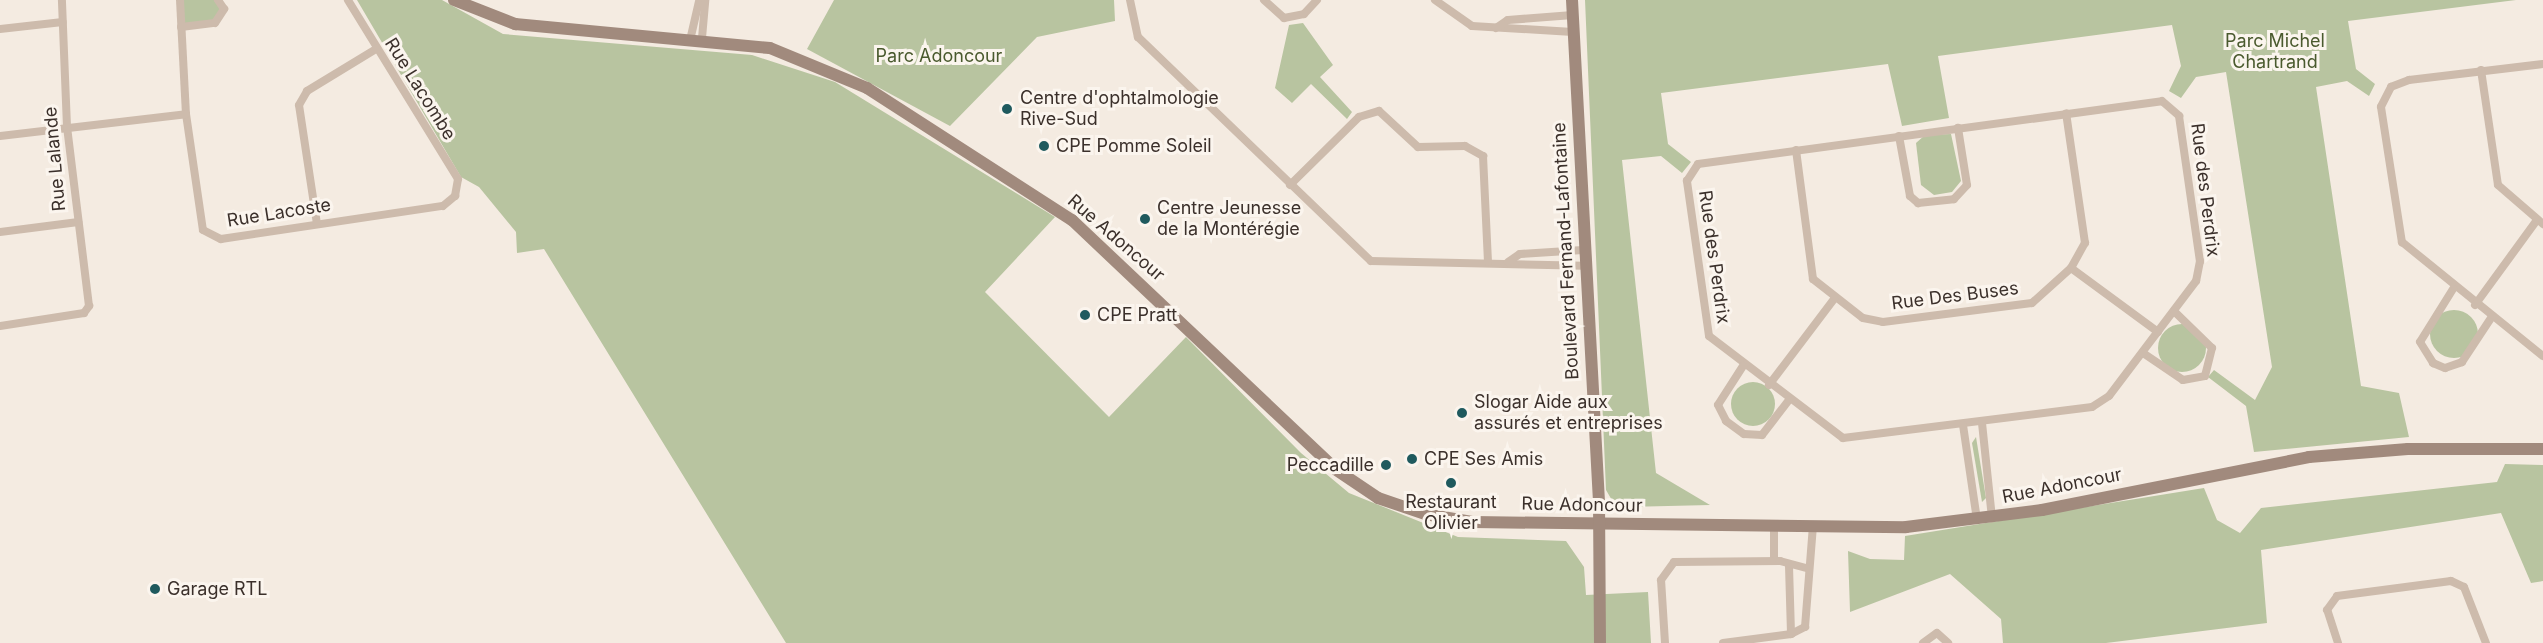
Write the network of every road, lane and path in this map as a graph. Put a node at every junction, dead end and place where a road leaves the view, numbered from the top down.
1 (62, 0) edge
2 (180, 0) edge
3 (218, 0) edge
4 (348, 0) edge
5 (454, 0) edge
6 (699, 0) edge
7 (705, 0) edge
8 (1130, 0) edge
9 (1264, 0) edge
10 (1317, 0) edge
11 (1435, 0) edge
12 (1572, 0) edge
13 (1573, 15) junction
14 (63, 22) junction
15 (181, 27) junction
16 (1496, 28) junction
17 (0, 29) edge
18 (1573, 32) junction
19 (696, 37) junction
20 (376, 49) junction
21 (2543, 64) edge
22 (2481, 70) junction
23 (186, 114) junction
24 (2066, 114) junction
25 (67, 127) junction
26 (1958, 128) junction
27 (0, 136) edge
28 (1899, 136) junction
29 (1796, 150) junction
30 (1290, 185) junction
31 (454, 196) joint
32 (78, 222) junction
33 (2540, 222) edge
34 (317, 224) junction
35 (0, 232) edge
36 (1583, 250) junction
37 (1488, 262) junction
38 (1508, 262) junction
39 (1584, 266) junction
40 (2071, 268) junction
41 (2453, 289) junction
42 (1834, 300) junction
43 (2475, 305) junction
44 (2174, 311) junction
45 (2492, 318) junction
46 (0, 326) edge
47 (2158, 332) junction
48 (2143, 353) junction
49 (2543, 356) edge
50 (1743, 366) junction
51 (1769, 385) junction
52 (1789, 400) junction
53 (1982, 423) junction
54 (1963, 425) junction
55 (2543, 448) edge
56 (1992, 518) junction
57 (1977, 520) junction
58 (1597, 524) junction
59 (1774, 526) junction
60 (1813, 526) junction
61 (1774, 561) junction
62 (1790, 566) junction
63 (1807, 568) junction
64 (1791, 634) junction
65 (1600, 643) edge
66 (1665, 643) edge
67 (1723, 643) edge
68 (1923, 643) edge
69 (1948, 643) edge
70 (2338, 643) edge
71 (2486, 643) edge

1 - 14 street, Rue Lalande
2 - 15 street, Rue Lacoste
3 - 15 street
4 - 20 street, Rue Lacombe
5 - 19 street, Rue Adoncour
6 - 19 street
7 - 19 street
8 - 30 street
9 - 10 street
11 - 16 street
12 - 13 street, Boulevard Fernand-Lafontaine
13 - 16 street
13 - 18 street, Boulevard Fernand-Lafontaine
14 - 17 street
14 - 25 street, Rue Lalande
15 - 23 street, Rue Lacoste
16 - 18 street
18 - 36 street, Boulevard Fernand-Lafontaine
19 - 58 street, Rue Adoncour
20 - 31 street, Rue Lacombe
20 - 34 street
21 - 22 street
22 - 33 street
22 - 41 street
23 - 25 street
23 - 34 street, Rue Lacoste
24 - 26 street, Rue des Perdrix
24 - 40 street, Rue Des Buses
24 - 44 street, Rue des Perdrix
25 - 27 street
25 - 32 street, Rue Lalande
26 - 28 street, Rue des Perdrix
26 - 28 street
28 - 29 street, Rue des Perdrix
29 - 42 street, Rue Des Buses
29 - 50 street, Rue des Perdrix
30 - 37 street
30 - 37 street
31 - 34 street, Rue Lacoste
32 - 35 street
32 - 46 street, Rue Lalande
33 - 43 street
36 - 38 street
36 - 39 street, Boulevard Fernand-Lafontaine
37 - 38 street
38 - 39 street
39 - 58 street, Boulevard Fernand-Lafontaine
40 - 42 street, Rue Des Buses
40 - 47 street
41 - 43 street
41 - 45 street
42 - 51 street
43 - 45 street
44 - 47 street, Rue des Perdrix
44 - 48 street
45 - 49 street
47 - 48 street, Rue des Perdrix
48 - 53 street, Rue des Perdrix
50 - 51 street, Rue des Perdrix
50 - 52 street
51 - 52 street, Rue des Perdrix
52 - 54 street, Rue des Perdrix
53 - 54 street, Rue des Perdrix
53 - 56 street
54 - 57 street
55 - 56 street, Rue Adoncour
56 - 57 street, Rue Adoncour
57 - 60 street, Rue Adoncour
58 - 59 street, Rue Adoncour
58 - 65 street, Boulevard Fernand-Lafontaine
59 - 60 street, Rue Adoncour
59 - 61 street
60 - 63 street
61 - 62 street
61 - 66 street
62 - 63 street
62 - 64 street
63 - 64 street
64 - 67 street
68 - 69 street
70 - 71 street

